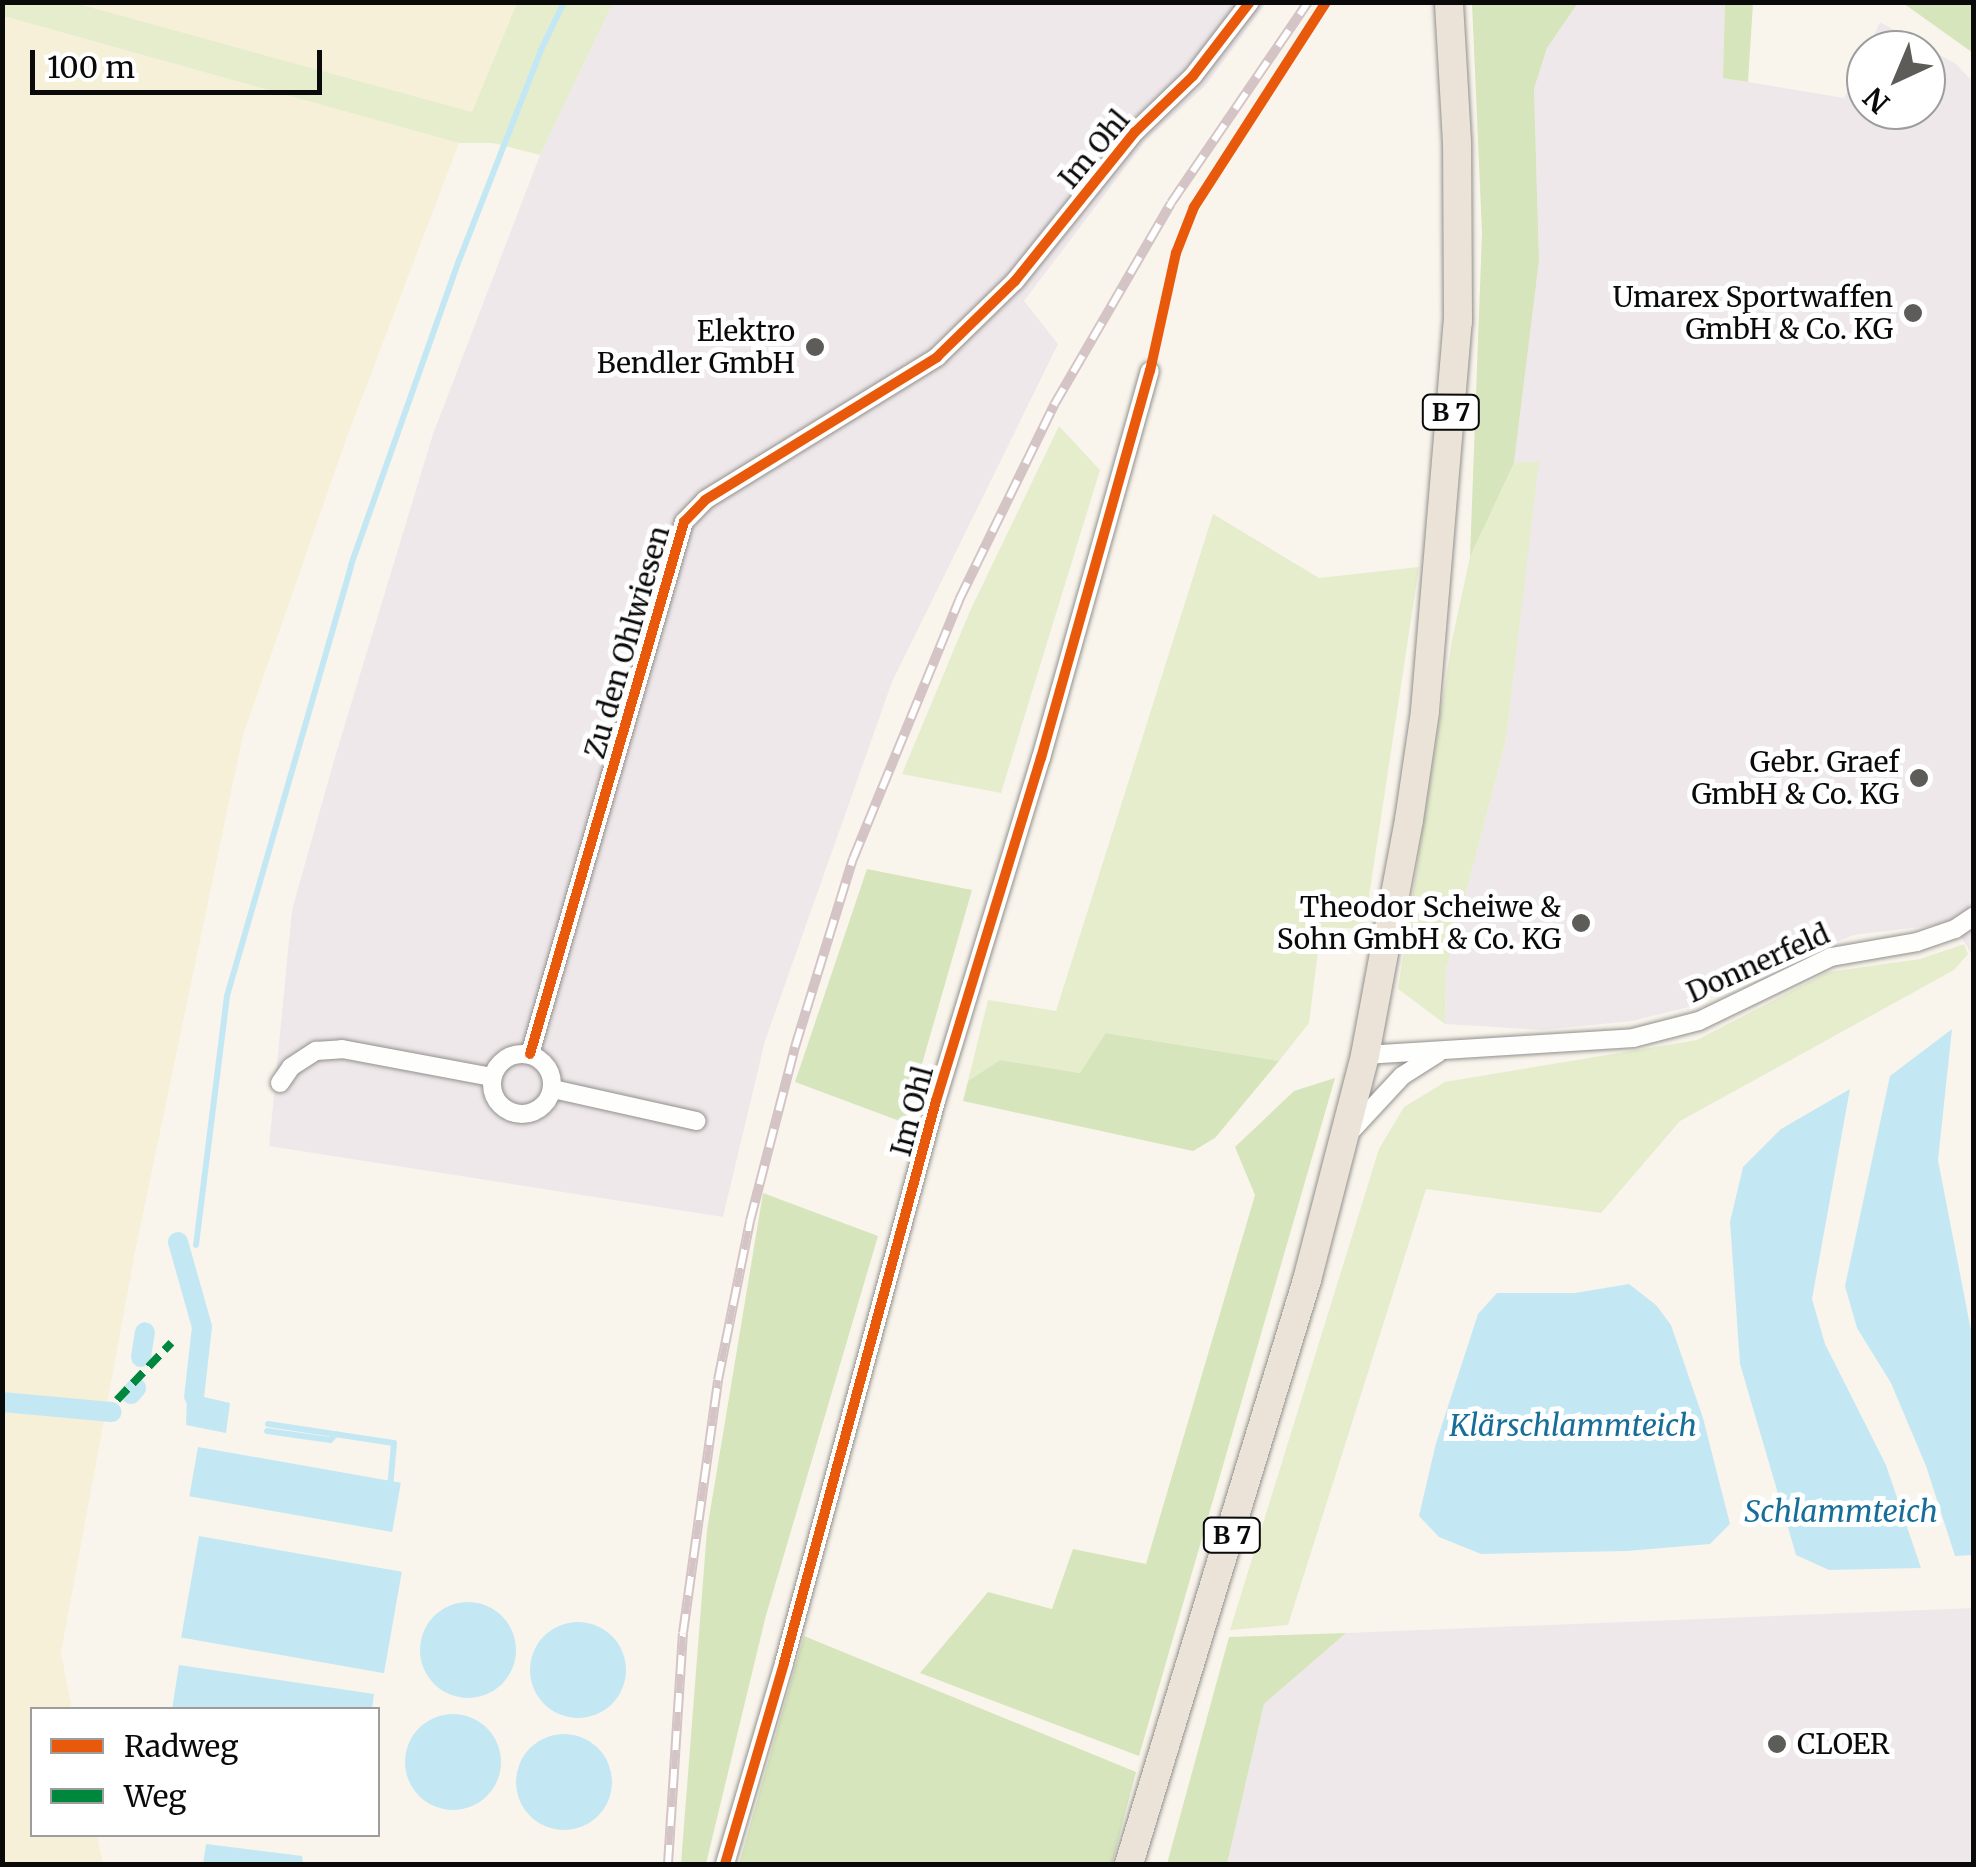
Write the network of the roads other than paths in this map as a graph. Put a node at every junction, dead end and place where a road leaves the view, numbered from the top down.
1 (1250, 2) edge
2 (1449, 2) edge
3 (1015, 281) joint
4 (1150, 371) dead end
5 (1974, 916) edge
6 (1440, 1052) junction
7 (530, 1054) junction
8 (1365, 1056) junction
9 (492, 1077) junction
10 (280, 1083) dead end
11 (553, 1089) junction
12 (696, 1121) dead end
13 (1343, 1140) junction
14 (725, 1864) edge
15 (1129, 1864) edge

1 - 3 street, Im Ohl
2 - 8 main road, B 7
3 - 7 street, Zu den Ohlwiesen
4 - 14 street, Im Ohl
5 - 6 street, Donnerfeld
6 - 8 street, Donnerfeld
6 - 13 street
7 - 9 street
7 - 11 street
8 - 13 main road, B 7
9 - 10 street
9 - 11 street
11 - 12 street
13 - 15 main road, B 7

